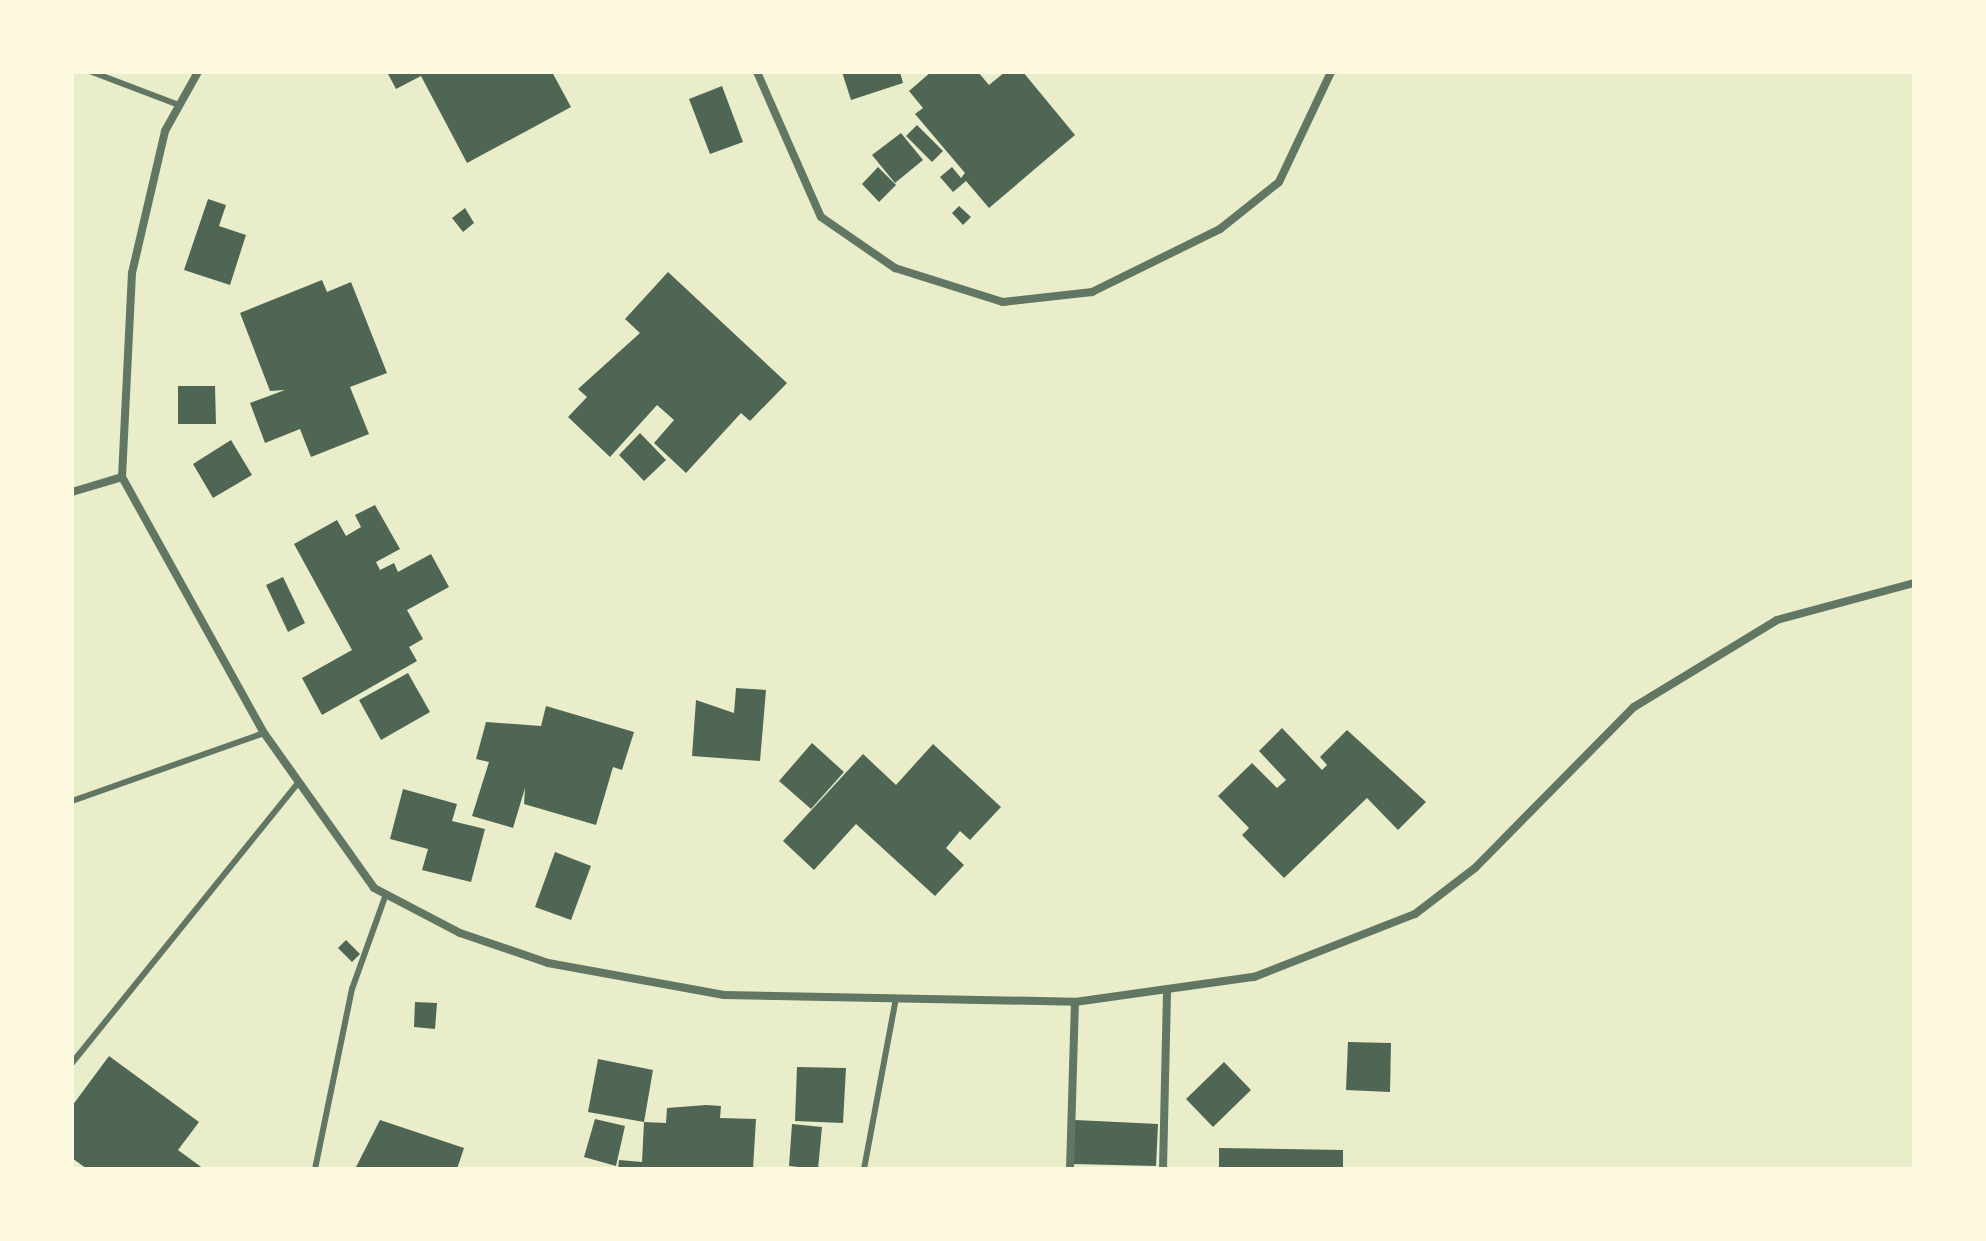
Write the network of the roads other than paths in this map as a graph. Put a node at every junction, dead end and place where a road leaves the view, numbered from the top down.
1 (92, 72) edge
2 (198, 72) edge
3 (757, 72) edge
4 (1331, 72) edge
5 (179, 105) junction
6 (122, 477) junction
7 (72, 492) edge
8 (1914, 583) edge
9 (264, 733) junction
10 (299, 782) junction
11 (72, 801) edge
12 (386, 894) junction
13 (1167, 990) junction
14 (896, 998) junction
15 (1075, 1002) junction
16 (72, 1063) edge
17 (315, 1169) edge
18 (864, 1169) edge
19 (1070, 1169) edge
20 (1163, 1169) edge

1 - 5 lane
2 - 5 street
3 - 4 street
5 - 6 street
6 - 7 street
6 - 9 street
8 - 13 street
9 - 10 street
9 - 11 lane
10 - 12 street
10 - 16 lane
12 - 14 street
12 - 17 lane
13 - 15 street
13 - 20 street
14 - 15 street
14 - 18 lane
15 - 19 street

